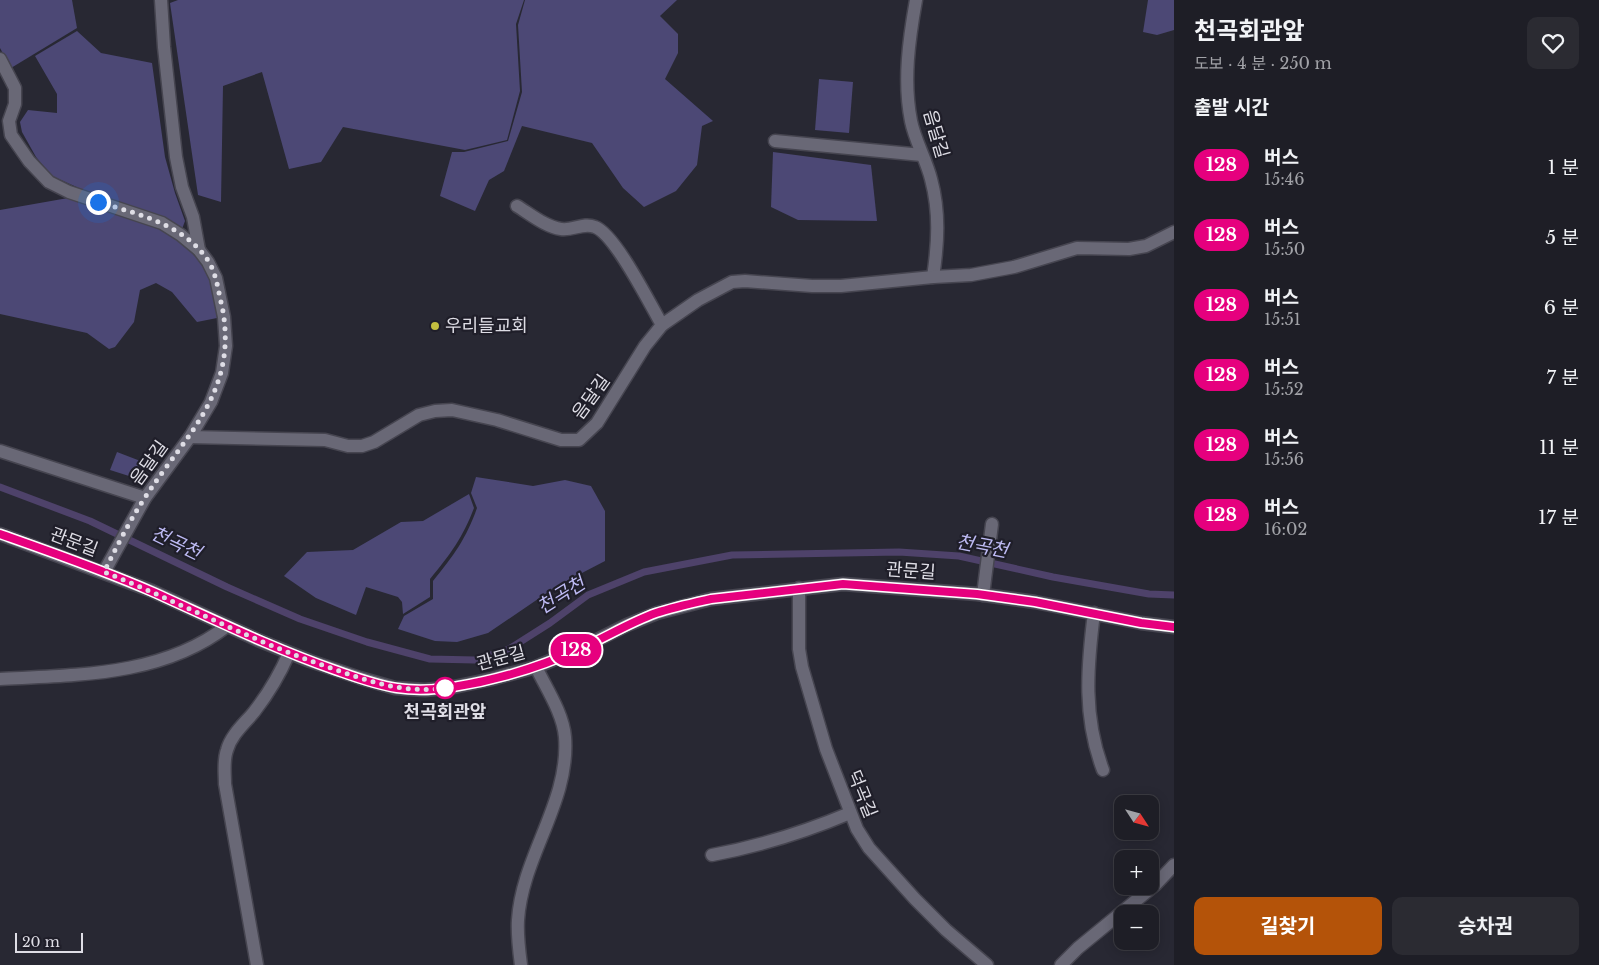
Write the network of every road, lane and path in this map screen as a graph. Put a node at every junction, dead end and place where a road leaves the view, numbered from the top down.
1 (161, 0) edge
2 (916, 0) edge
3 (0, 59) edge
4 (775, 141) dead end
5 (922, 155) junction
6 (517, 206) dead end
7 (1174, 232) edge
8 (198, 250) junction
9 (933, 277) junction
10 (662, 325) junction
11 (190, 437) junction
12 (0, 451) edge
13 (145, 498) junction
14 (992, 527) dead end
15 (0, 534) edge
16 (104, 572) junction
17 (799, 588) junction
18 (984, 591) junction
19 (1094, 613) junction
20 (227, 626) junction
21 (1174, 627) edge
22 (289, 653) junction
23 (536, 667) junction
24 (0, 679) edge
25 (1104, 770) dead end
26 (850, 813) junction
27 (712, 855) dead end
28 (1174, 865) edge
29 (258, 965) edge
30 (521, 965) edge
31 (987, 965) edge
32 (1061, 965) edge

1 - 8 street
2 - 5 street, 음달길
3 - 8 street, 음달길
4 - 5 street
5 - 9 street, 음달길
6 - 10 street
7 - 9 street, 음달길
8 - 11 street, 음달길
9 - 10 street, 음달길
10 - 11 street, 음달길
11 - 13 street, 음달길
12 - 13 street
13 - 16 street, 음달길
14 - 18 street
15 - 16 street, 관문길
16 - 20 street, 관문길
17 - 18 street, 관문길
17 - 23 street, 관문길
17 - 26 street, 덕곡길
18 - 19 street, 관문길
19 - 21 street, 관문길
19 - 25 street
20 - 22 street, 관문길
20 - 24 street
22 - 23 street, 관문길
22 - 29 street
23 - 30 street
26 - 27 street
26 - 31 street, 덕곡길
28 - 32 street

